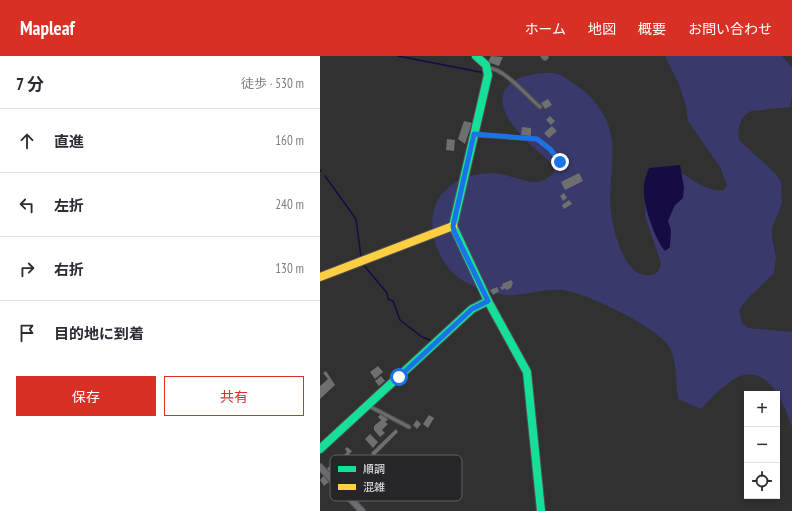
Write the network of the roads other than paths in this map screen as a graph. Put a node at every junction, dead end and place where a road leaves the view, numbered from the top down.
1 (476, 56) edge
2 (487, 69) junction
3 (540, 107) dead end
4 (474, 134) junction
5 (560, 162) dead end
6 (453, 226) junction
7 (320, 277) edge
8 (488, 301) junction
9 (369, 406) junction
10 (409, 427) dead end
11 (320, 449) edge
12 (320, 467) edge
13 (330, 477) edge
14 (352, 501) edge
15 (362, 511) edge
16 (541, 511) edge

1 - 2 street
2 - 3 lane
2 - 4 street
4 - 5 lane
4 - 6 street
6 - 7 street
6 - 8 street
8 - 9 street
8 - 16 street
9 - 10 lane
9 - 11 street
12 - 13 street
14 - 15 street

